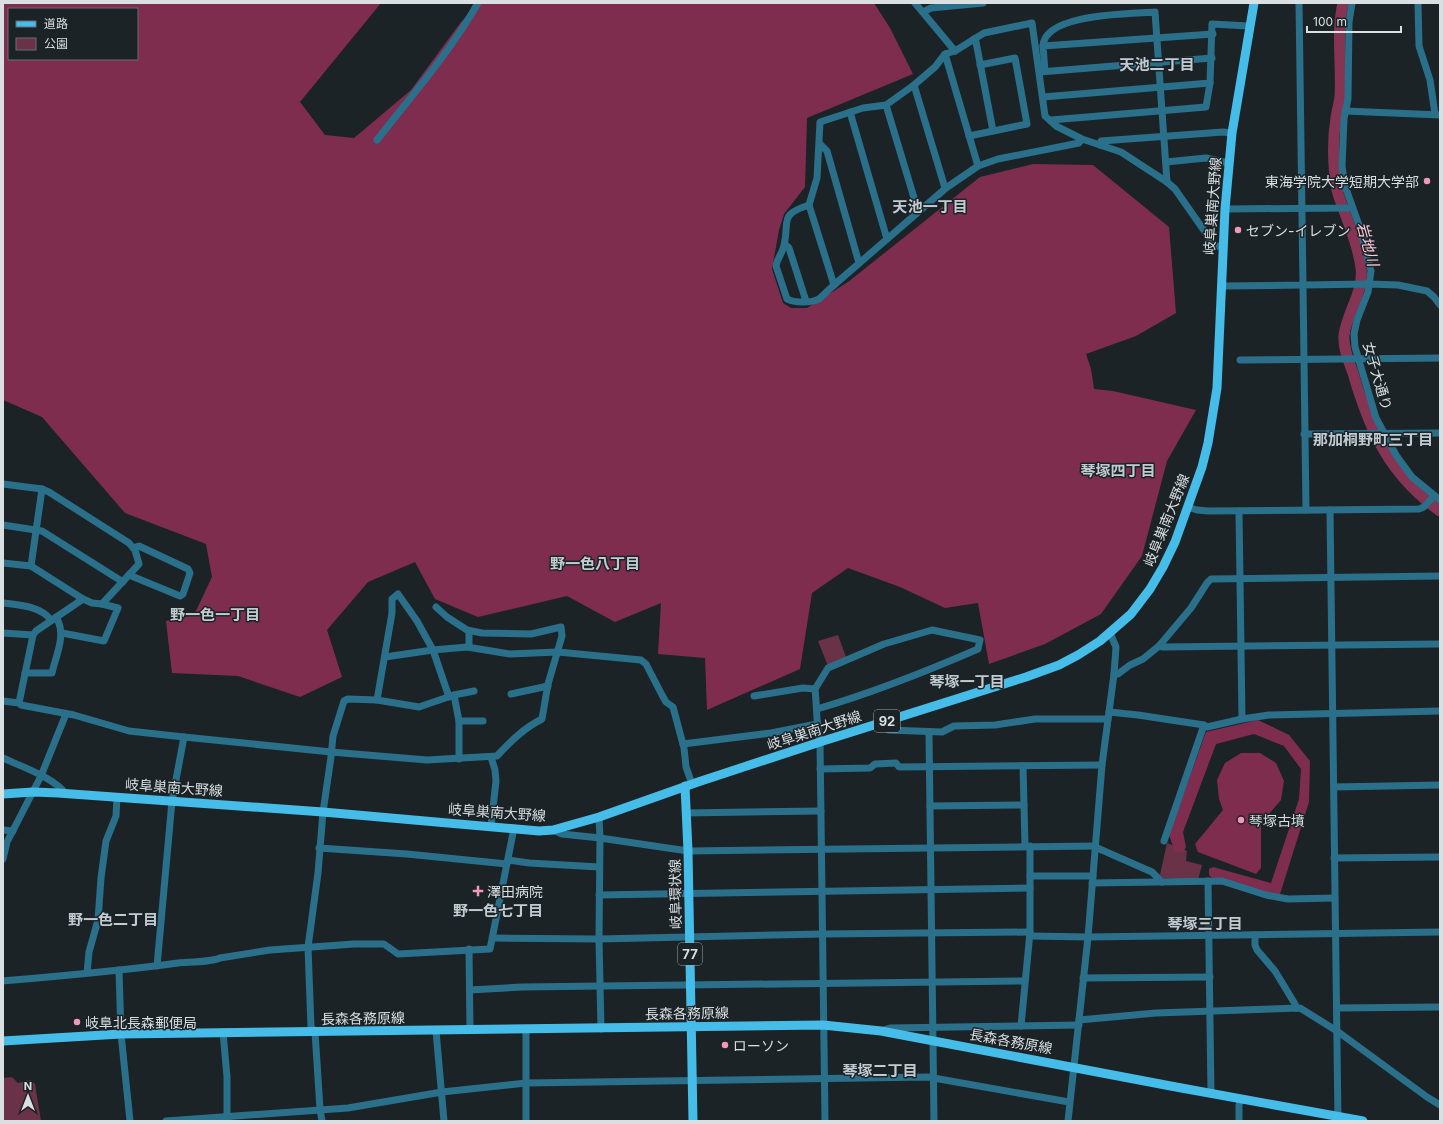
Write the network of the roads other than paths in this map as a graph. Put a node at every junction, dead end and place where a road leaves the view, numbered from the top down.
1 (478, 3) edge
2 (915, 3) edge
3 (983, 3) edge
4 (1254, 3) edge
5 (1299, 3) edge
6 (1352, 3) edge
7 (1418, 3) edge
8 (923, 12) junction
9 (1249, 26) junction
10 (1213, 34) junction
11 (1156, 38) junction
12 (974, 39) junction
13 (1043, 46) junction
14 (955, 51) junction
15 (945, 54) junction
16 (1212, 58) junction
17 (1158, 62) junction
18 (980, 65) junction
19 (1042, 71) junction
20 (1210, 83) junction
21 (914, 85) junction
22 (1160, 87) junction
23 (1043, 97) junction
24 (886, 105) junction
25 (1162, 111) junction
26 (1345, 111) junction
27 (850, 112) junction
28 (1438, 114) edge
29 (1051, 120) junction
30 (993, 131) junction
31 (1232, 133) junction
32 (969, 136) junction
33 (1164, 136) junction
34 (1082, 139) junction
35 (377, 140) dead end
36 (820, 144) junction
37 (1100, 145) junction
38 (1166, 162) junction
39 (1229, 163) junction
40 (978, 166) junction
41 (1167, 182) junction
42 (945, 188) junction
43 (809, 205) junction
44 (1350, 207) junction
45 (1225, 208) junction
46 (1302, 208) junction
47 (918, 211) junction
48 (887, 239) junction
49 (785, 244) junction
50 (1223, 248) junction
51 (859, 263) junction
52 (1368, 284) junction
53 (834, 285) junction
54 (1303, 285) junction
55 (1222, 286) junction
56 (806, 302) junction
57 (1440, 305) edge
58 (1440, 358) edge
59 (1356, 359) junction
60 (1240, 360) dead end
61 (1304, 360) junction
62 (1382, 433) junction
63 (1440, 433) edge
64 (1304, 434) junction
65 (3, 484) edge
66 (42, 490) junction
67 (1435, 498) edge
68 (1188, 507) junction
69 (1306, 510) junction
70 (1330, 510) junction
71 (1239, 511) junction
72 (3, 525) edge
73 (36, 529) junction
74 (133, 548) junction
75 (3, 563) edge
76 (31, 566) junction
77 (129, 575) junction
78 (1440, 576) edge
79 (1331, 577) junction
80 (1240, 579) junction
81 (123, 582) junction
82 (83, 599) junction
83 (3, 603) edge
84 (102, 604) junction
85 (436, 607) dead end
86 (54, 618) junction
87 (469, 631) junction
88 (1110, 632) junction
89 (3, 633) edge
90 (62, 633) junction
91 (33, 635) junction
92 (1440, 644) edge
93 (1332, 645) junction
94 (1159, 646) junction
95 (1241, 646) junction
96 (469, 647) junction
97 (434, 650) junction
98 (558, 652) junction
99 (385, 657) junction
100 (25, 673) junction
101 (1114, 674) junction
102 (548, 686) junction
103 (815, 689) junction
104 (474, 691) dead end
105 (511, 694) dead end
106 (452, 696) junction
107 (754, 696) dead end
108 (377, 700) junction
109 (3, 701) edge
110 (18, 703) junction
111 (817, 710) junction
112 (1440, 711) edge
113 (1333, 713) junction
114 (66, 714) junction
115 (1108, 716) junction
116 (1242, 719) junction
117 (459, 721) junction
118 (483, 721) dead end
119 (883, 723) junction
120 (816, 724) junction
121 (1204, 725) junction
122 (929, 733) junction
123 (184, 737) junction
124 (820, 742) junction
125 (683, 744) junction
126 (331, 752) junction
127 (491, 757) junction
128 (3, 758) edge
129 (459, 759) junction
130 (1102, 765) junction
131 (1023, 766) junction
132 (930, 767) junction
133 (820, 769) junction
134 (42, 776) junction
135 (688, 785) junction
136 (1440, 785) edge
137 (1334, 787) junction
138 (33, 792) junction
139 (3, 794) edge
140 (66, 794) junction
141 (117, 797) junction
142 (172, 801) junction
143 (1024, 805) junction
144 (930, 806) junction
145 (821, 811) junction
146 (323, 812) junction
147 (686, 813) junction
148 (598, 817) junction
149 (491, 826) junction
150 (514, 828) junction
151 (3, 830) edge
152 (553, 830) junction
153 (13, 831) junction
154 (600, 838) junction
155 (1164, 841) dead end
156 (1028, 846) junction
157 (1095, 847) junction
158 (319, 848) junction
159 (931, 848) junction
160 (822, 850) junction
161 (688, 851) junction
162 (1440, 857) edge
163 (3, 858) edge
164 (1334, 858) junction
165 (507, 862) junction
166 (599, 867) junction
167 (1030, 876) junction
168 (1093, 879) junction
169 (1208, 881) junction
170 (1162, 882) junction
171 (1030, 888) junction
172 (932, 889) junction
173 (822, 891) junction
174 (688, 893) junction
175 (599, 895) junction
176 (1335, 898) junction
177 (1440, 932) edge
178 (932, 933) junction
179 (823, 934) junction
180 (1030, 934) junction
181 (1336, 934) junction
182 (1255, 935) junction
183 (689, 936) junction
184 (1209, 936) junction
185 (1088, 937) junction
186 (493, 938) junction
187 (599, 939) junction
188 (308, 947) junction
189 (469, 949) junction
190 (157, 966) junction
191 (119, 970) junction
192 (87, 973) junction
193 (1210, 977) junction
194 (1084, 978) junction
195 (3, 981) edge
196 (1025, 981) junction
197 (933, 982) junction
198 (823, 984) junction
199 (690, 985) junction
200 (600, 987) junction
201 (470, 990) junction
202 (1440, 1007) edge
203 (1296, 1008) junction
204 (1337, 1008) junction
205 (1210, 1010) junction
206 (1079, 1022) junction
207 (823, 1025) junction
208 (1021, 1026) junction
209 (691, 1027) junction
210 (934, 1027) junction
211 (601, 1028) junction
212 (526, 1029) junction
213 (470, 1030) junction
214 (436, 1031) junction
215 (880, 1031) junction
216 (1337, 1031) junction
217 (223, 1032) junction
218 (315, 1032) junction
219 (121, 1034) junction
220 (3, 1041) edge
221 (933, 1042) junction
222 (1074, 1067) junction
223 (824, 1079) junction
224 (934, 1079) junction
225 (693, 1081) junction
226 (526, 1083) junction
227 (442, 1092) junction
228 (1211, 1093) junction
229 (1241, 1099) junction
230 (1069, 1102) junction
231 (1440, 1105) edge
232 (320, 1109) junction
233 (227, 1118) edge
234 (1338, 1119) edge
235 (130, 1121) edge
236 (166, 1121) edge
237 (322, 1121) edge
238 (444, 1121) edge
239 (526, 1121) edge
240 (693, 1121) edge
241 (825, 1121) edge
242 (934, 1121) edge
243 (1068, 1121) edge
244 (1239, 1121) edge
245 (1363, 1121) edge

1 - 35 street
2 - 8 street
3 - 8 street
4 - 9 main road, 岐阜巣南大野線 / 92
5 - 46 street
6 - 26 street, 女子大通り
7 - 28 street
8 - 14 street
9 - 10 street
9 - 31 main road, 岐阜巣南大野線 / 92
10 - 11 street
10 - 16 street
11 - 13 street
11 - 13 street
11 - 17 street
12 - 14 street
12 - 18 street
12 - 19 street
13 - 19 street
14 - 15 street
15 - 21 street
15 - 32 street
16 - 17 street
16 - 20 street
17 - 19 street
17 - 22 street
18 - 30 street
18 - 30 street
19 - 23 street
20 - 22 street
20 - 25 street
21 - 24 street
21 - 42 street
22 - 23 street
22 - 25 street
23 - 29 street
24 - 27 street
24 - 47 street
25 - 29 street
25 - 33 street
26 - 28 street
26 - 44 street, 女子大通り
27 - 36 street
27 - 48 street
29 - 34 street
30 - 32 street
31 - 33 street
31 - 39 main road, 岐阜巣南大野線 / 92
32 - 40 street
33 - 37 street
33 - 38 street
34 - 37 street
34 - 40 street
36 - 43 street
36 - 51 street
37 - 41 street
38 - 39 street
38 - 41 street
39 - 45 main road, 岐阜巣南大野線 / 92
40 - 42 street
41 - 50 street
42 - 47 street
43 - 49 street
43 - 53 street
44 - 46 street
44 - 52 street, 女子大通り
45 - 46 street
45 - 50 main road, 岐阜巣南大野線 / 92
46 - 54 street
47 - 48 street
48 - 51 street
49 - 56 street
49 - 56 street
50 - 55 main road, 岐阜巣南大野線 / 92
51 - 53 street
52 - 54 street
52 - 57 street
52 - 59 street, 女子大通り
53 - 56 street
54 - 55 street
54 - 61 street
55 - 68 main road, 岐阜巣南大野線 / 92
58 - 59 street
59 - 61 street
59 - 62 street, 女子大通り
60 - 61 street
61 - 64 street
62 - 63 street
62 - 64 street
62 - 67 street, 女子大通り
64 - 69 street
65 - 66 street
66 - 73 street
66 - 74 street
67 - 70 street
68 - 71 street
68 - 88 main road, 岐阜巣南大野線 / 92
69 - 70 street
69 - 71 street
70 - 79 street
71 - 80 street
72 - 73 street
73 - 76 street
73 - 81 street
74 - 77 street
74 - 77 street
75 - 76 street
76 - 82 street
77 - 81 street
78 - 79 street
79 - 80 street
79 - 93 street
80 - 94 street
80 - 95 street
81 - 84 street
82 - 84 street
82 - 86 street
83 - 86 street
84 - 90 street
85 - 87 street
86 - 90 street
86 - 91 street
87 - 96 street
87 - 98 street
88 - 101 street
88 - 119 main road, 岐阜巣南大野線 / 92
89 - 91 street
90 - 100 street
91 - 100 street
92 - 93 street
93 - 95 street
93 - 113 street
94 - 95 street
94 - 101 street
95 - 116 street
96 - 97 street
96 - 98 street
97 - 99 street
97 - 99 street
97 - 106 street
98 - 102 street
98 - 125 street
99 - 108 street
100 - 110 street
101 - 115 street
102 - 105 street
102 - 127 street
103 - 107 street
103 - 111 street
103 - 111 street
104 - 106 street
106 - 108 street
106 - 117 street
108 - 126 street
109 - 110 street
110 - 114 street
111 - 120 street
112 - 113 street
113 - 116 street
113 - 137 street
114 - 123 street
114 - 134 street
115 - 121 street
115 - 122 street
115 - 130 street
116 - 121 street
117 - 118 street
117 - 129 street
119 - 122 street
119 - 124 main road, 岐阜巣南大野線 / 92
120 - 124 street
120 - 125 street
121 - 155 street
122 - 132 street
123 - 126 street
123 - 142 street
124 - 133 street
124 - 135 main road, 岐阜巣南大野線 / 92
125 - 135 street
126 - 129 street
126 - 146 street
127 - 129 street
127 - 149 street
128 - 134 street
130 - 131 street
130 - 157 street
131 - 132 street
131 - 143 street
132 - 133 street
132 - 144 street
133 - 145 street
134 - 138 street
134 - 140 street
135 - 147 main road, 岐阜環状線 / 77
135 - 148 main road, 岐阜巣南大野線 / 92
136 - 137 street
137 - 164 street
138 - 139 main road, 岐阜巣南大野線 / 92
138 - 140 main road, 岐阜巣南大野線 / 92
138 - 153 street
140 - 141 main road, 岐阜巣南大野線 / 92
141 - 142 main road, 岐阜巣南大野線 / 92
141 - 192 street
142 - 146 main road, 岐阜巣南大野線 / 92
142 - 190 street
143 - 144 street
143 - 156 street
144 - 159 street
145 - 147 street
145 - 160 street
146 - 149 main road, 岐阜巣南大野線 / 92
146 - 158 street
147 - 161 main road, 岐阜環状線 / 77
148 - 152 main road, 岐阜巣南大野線 / 92
148 - 154 street
149 - 150 main road, 岐阜巣南大野線 / 92
150 - 152 main road, 岐阜巣南大野線 / 92
150 - 165 street
151 - 153 street
152 - 154 street
153 - 163 street
154 - 161 street
154 - 166 street
156 - 157 street
156 - 159 street
156 - 167 street
157 - 168 street
157 - 170 street
158 - 165 street
158 - 188 street
159 - 160 street
159 - 172 street
160 - 161 street
160 - 173 street
161 - 174 main road, 岐阜環状線 / 77
162 - 164 street
164 - 176 street
165 - 166 street
165 - 186 street
166 - 175 street
167 - 168 street
167 - 171 street
168 - 170 street
168 - 185 street
169 - 170 street
169 - 176 street
169 - 184 street
171 - 172 street
171 - 180 street
172 - 173 street
172 - 178 street
173 - 174 street
173 - 179 street
174 - 175 street
174 - 183 main road, 岐阜環状線 / 77
175 - 187 street
176 - 181 street
177 - 181 street
178 - 179 street
178 - 180 street
178 - 197 street
179 - 183 street
179 - 198 street
180 - 185 street
180 - 196 street
181 - 182 street
181 - 204 street
182 - 184 street
182 - 203 street
183 - 187 street
183 - 199 main road, 岐阜環状線 / 77
184 - 185 street
184 - 193 street
185 - 194 street
186 - 187 street
186 - 189 street
187 - 200 street
188 - 189 street
188 - 190 street
188 - 218 street
189 - 201 street
190 - 191 street
191 - 192 street
191 - 219 street
192 - 195 street
193 - 194 street
193 - 205 street
194 - 206 street
196 - 197 street
196 - 208 street
197 - 198 street
197 - 210 street
198 - 199 street
198 - 207 street
199 - 200 street
199 - 209 main road, 岐阜環状線 / 77
200 - 201 street
200 - 211 street
201 - 213 street
202 - 204 street
203 - 205 street
203 - 216 street
204 - 216 street
205 - 206 street
205 - 228 street
206 - 208 street
206 - 222 street
207 - 209 main road, 長森各務原線
207 - 215 main road, 長森各務原線
207 - 223 street
208 - 210 street
209 - 211 main road, 長森各務原線
209 - 225 main road, 岐阜環状線 / 77
210 - 215 street
210 - 221 street
211 - 212 main road, 長森各務原線
212 - 213 main road, 長森各務原線
212 - 226 street
213 - 214 main road, 長森各務原線
214 - 218 main road, 長森各務原線
214 - 227 street
215 - 221 main road, 長森各務原線
216 - 231 street
216 - 234 street
217 - 218 main road, 長森各務原線
217 - 219 main road, 長森各務原線
217 - 233 street
218 - 232 street
219 - 220 main road, 長森各務原線
219 - 235 street
221 - 222 main road, 長森各務原線
221 - 224 street
222 - 228 main road, 長森各務原線
222 - 230 street
223 - 224 street
223 - 225 street
223 - 241 street
224 - 230 street
224 - 242 street
225 - 226 street
225 - 240 main road, 岐阜環状線 / 77
226 - 227 street
226 - 239 street
227 - 232 street
227 - 238 street
228 - 229 main road, 長森各務原線
229 - 234 main road, 長森各務原線
229 - 244 street
230 - 243 street
232 - 233 street
232 - 237 street
233 - 236 street
234 - 245 main road, 長森各務原線

